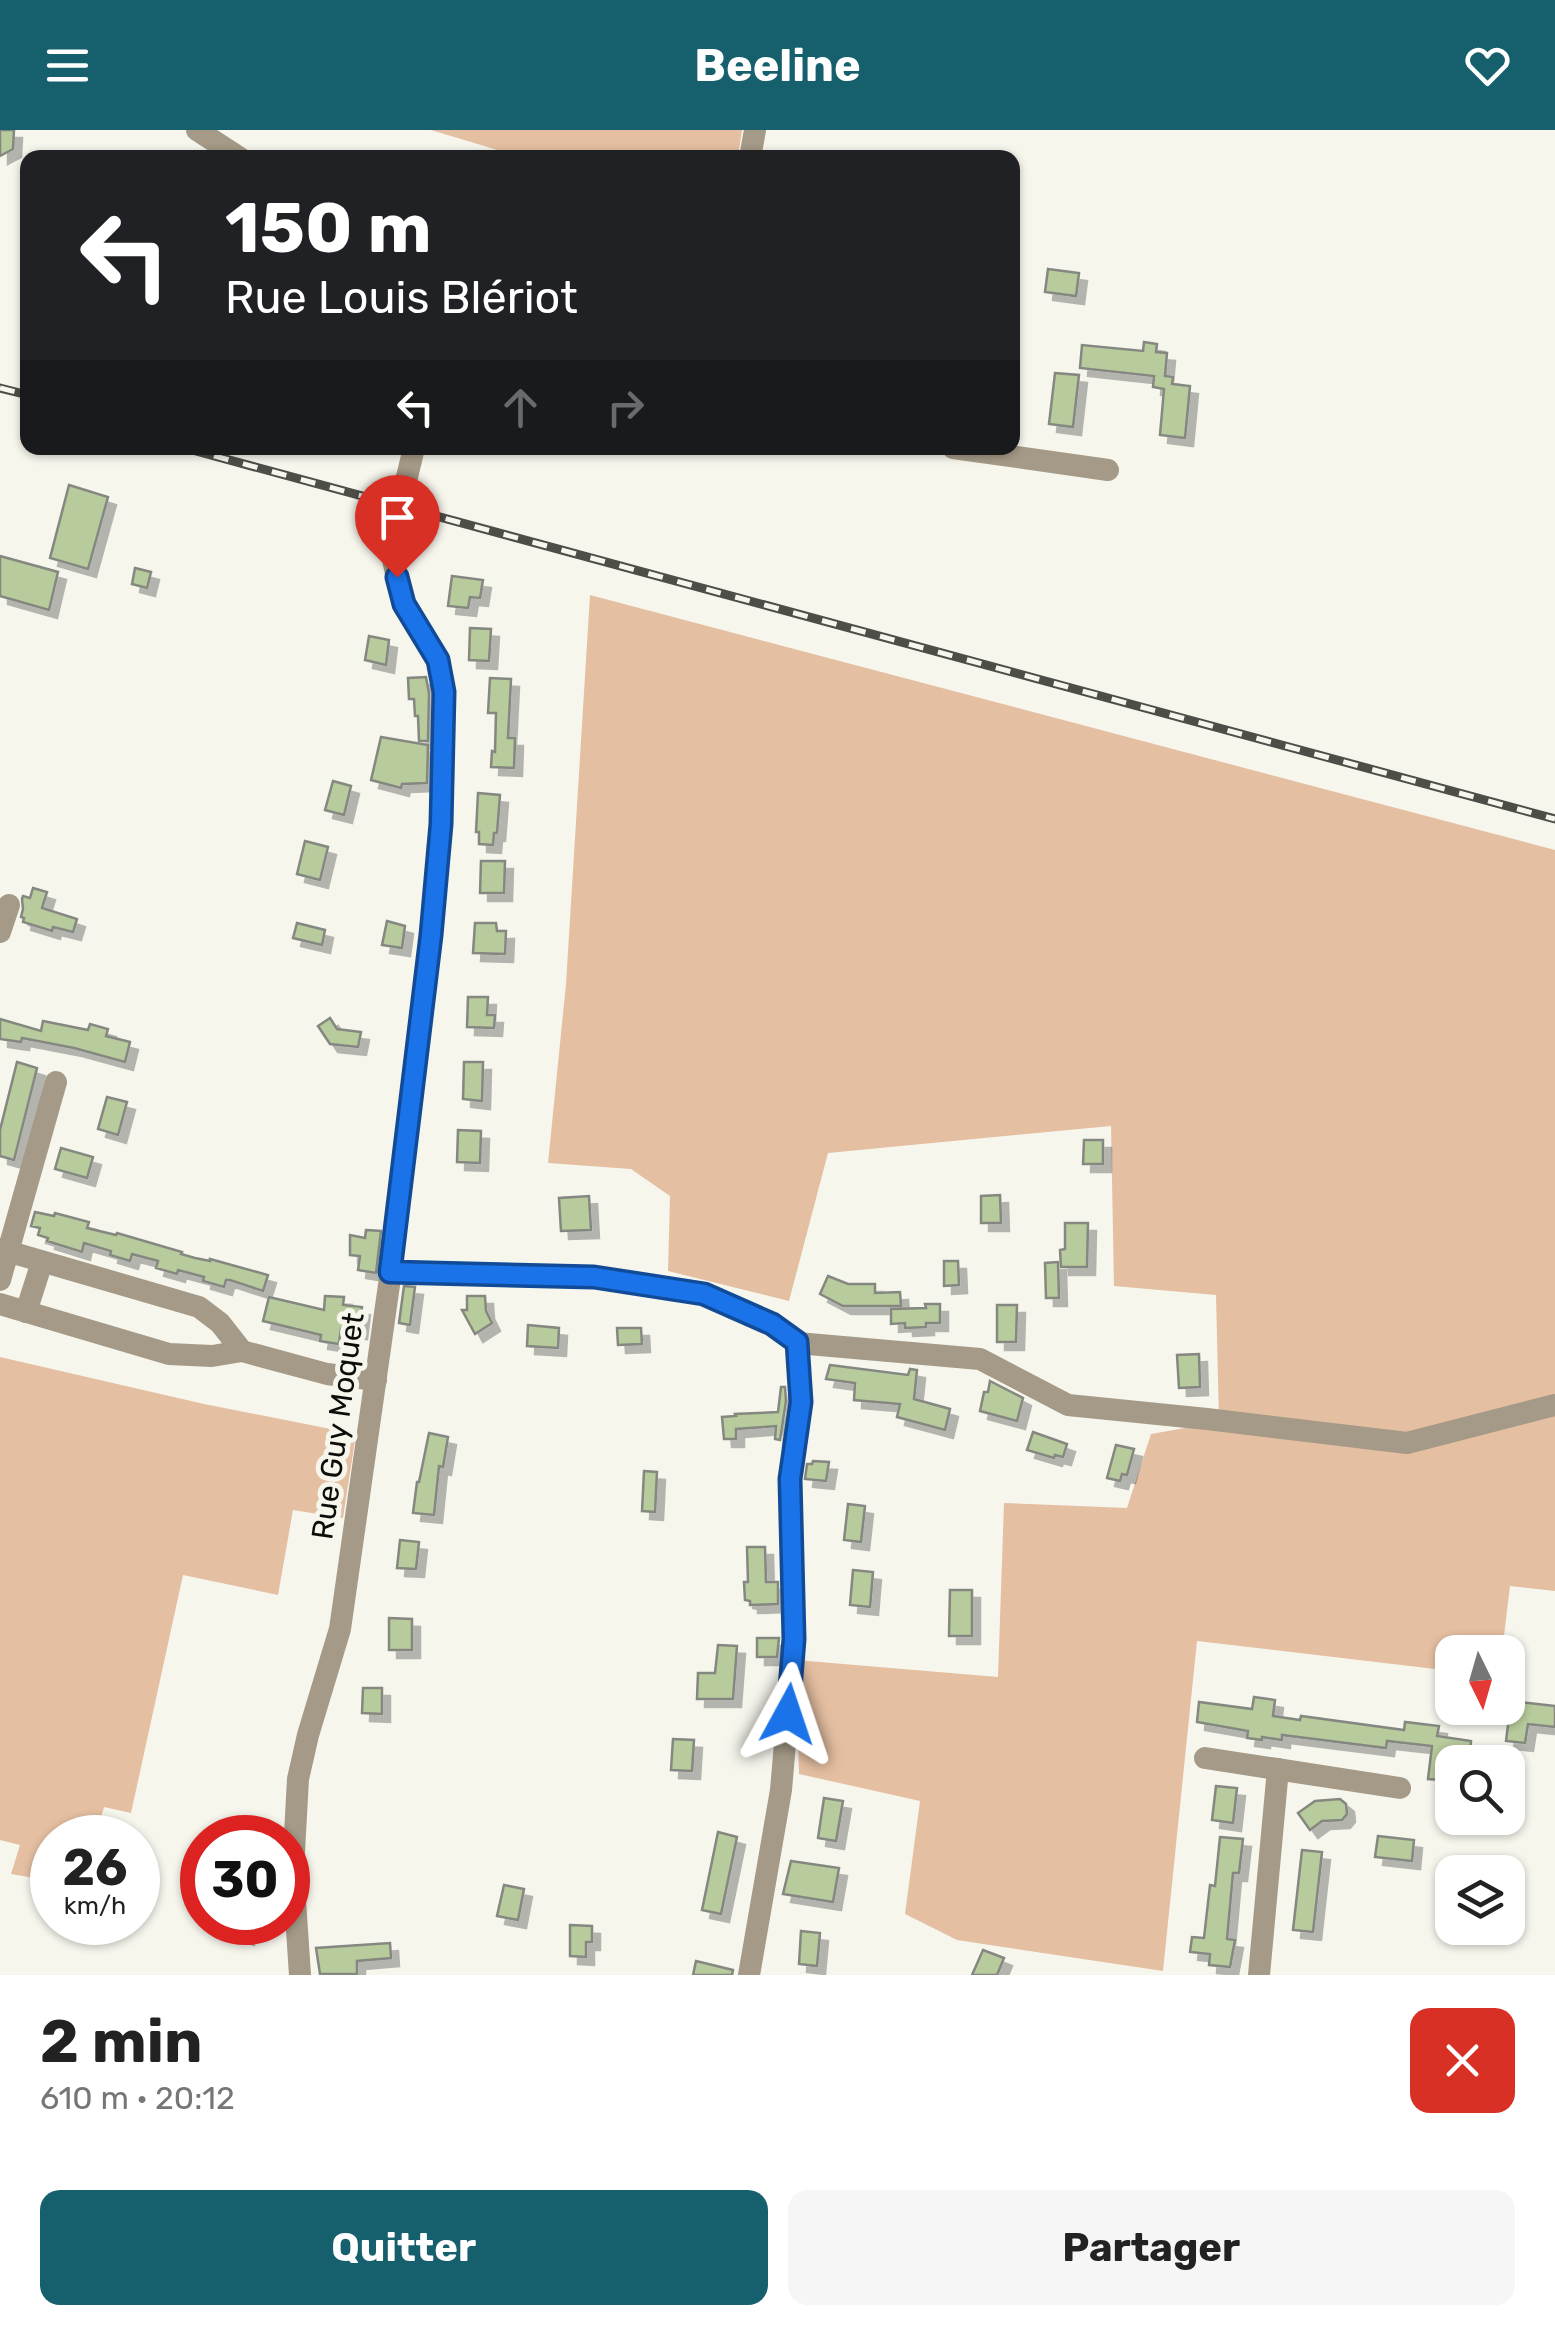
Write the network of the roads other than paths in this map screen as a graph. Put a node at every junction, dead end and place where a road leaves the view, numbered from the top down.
1 (197, 130) edge
2 (228, 150) edge
3 (412, 455) edge
4 (1002, 455) edge
5 (1108, 470) dead end
6 (9, 905) dead end
7 (0, 932) edge
8 (56, 1082) dead end
9 (4, 1251) edge
10 (42, 1262) junction
11 (390, 1272) junction
12 (0, 1280) edge
13 (0, 1304) edge
14 (26, 1312) junction
15 (797, 1342) junction
16 (242, 1351) junction
17 (376, 1380) junction
18 (1555, 1405) edge
19 (1205, 1758) dead end
20 (1278, 1769) junction
21 (1400, 1788) dead end
22 (300, 1975) edge
23 (749, 1975) edge
24 (1259, 1975) edge

1 - 2 street
3 - 11 street, Rue Guy Moquet, bridge
4 - 5 street
6 - 7 street
8 - 9 street
9 - 10 street
9 - 12 street
10 - 14 street
10 - 16 street
11 - 15 street
11 - 17 street, Rue Guy Moquet
13 - 14 street
14 - 16 street
15 - 18 street
15 - 23 street
16 - 17 street
17 - 22 street, Rue Guy Moquet
19 - 20 street
20 - 21 street
20 - 24 street

